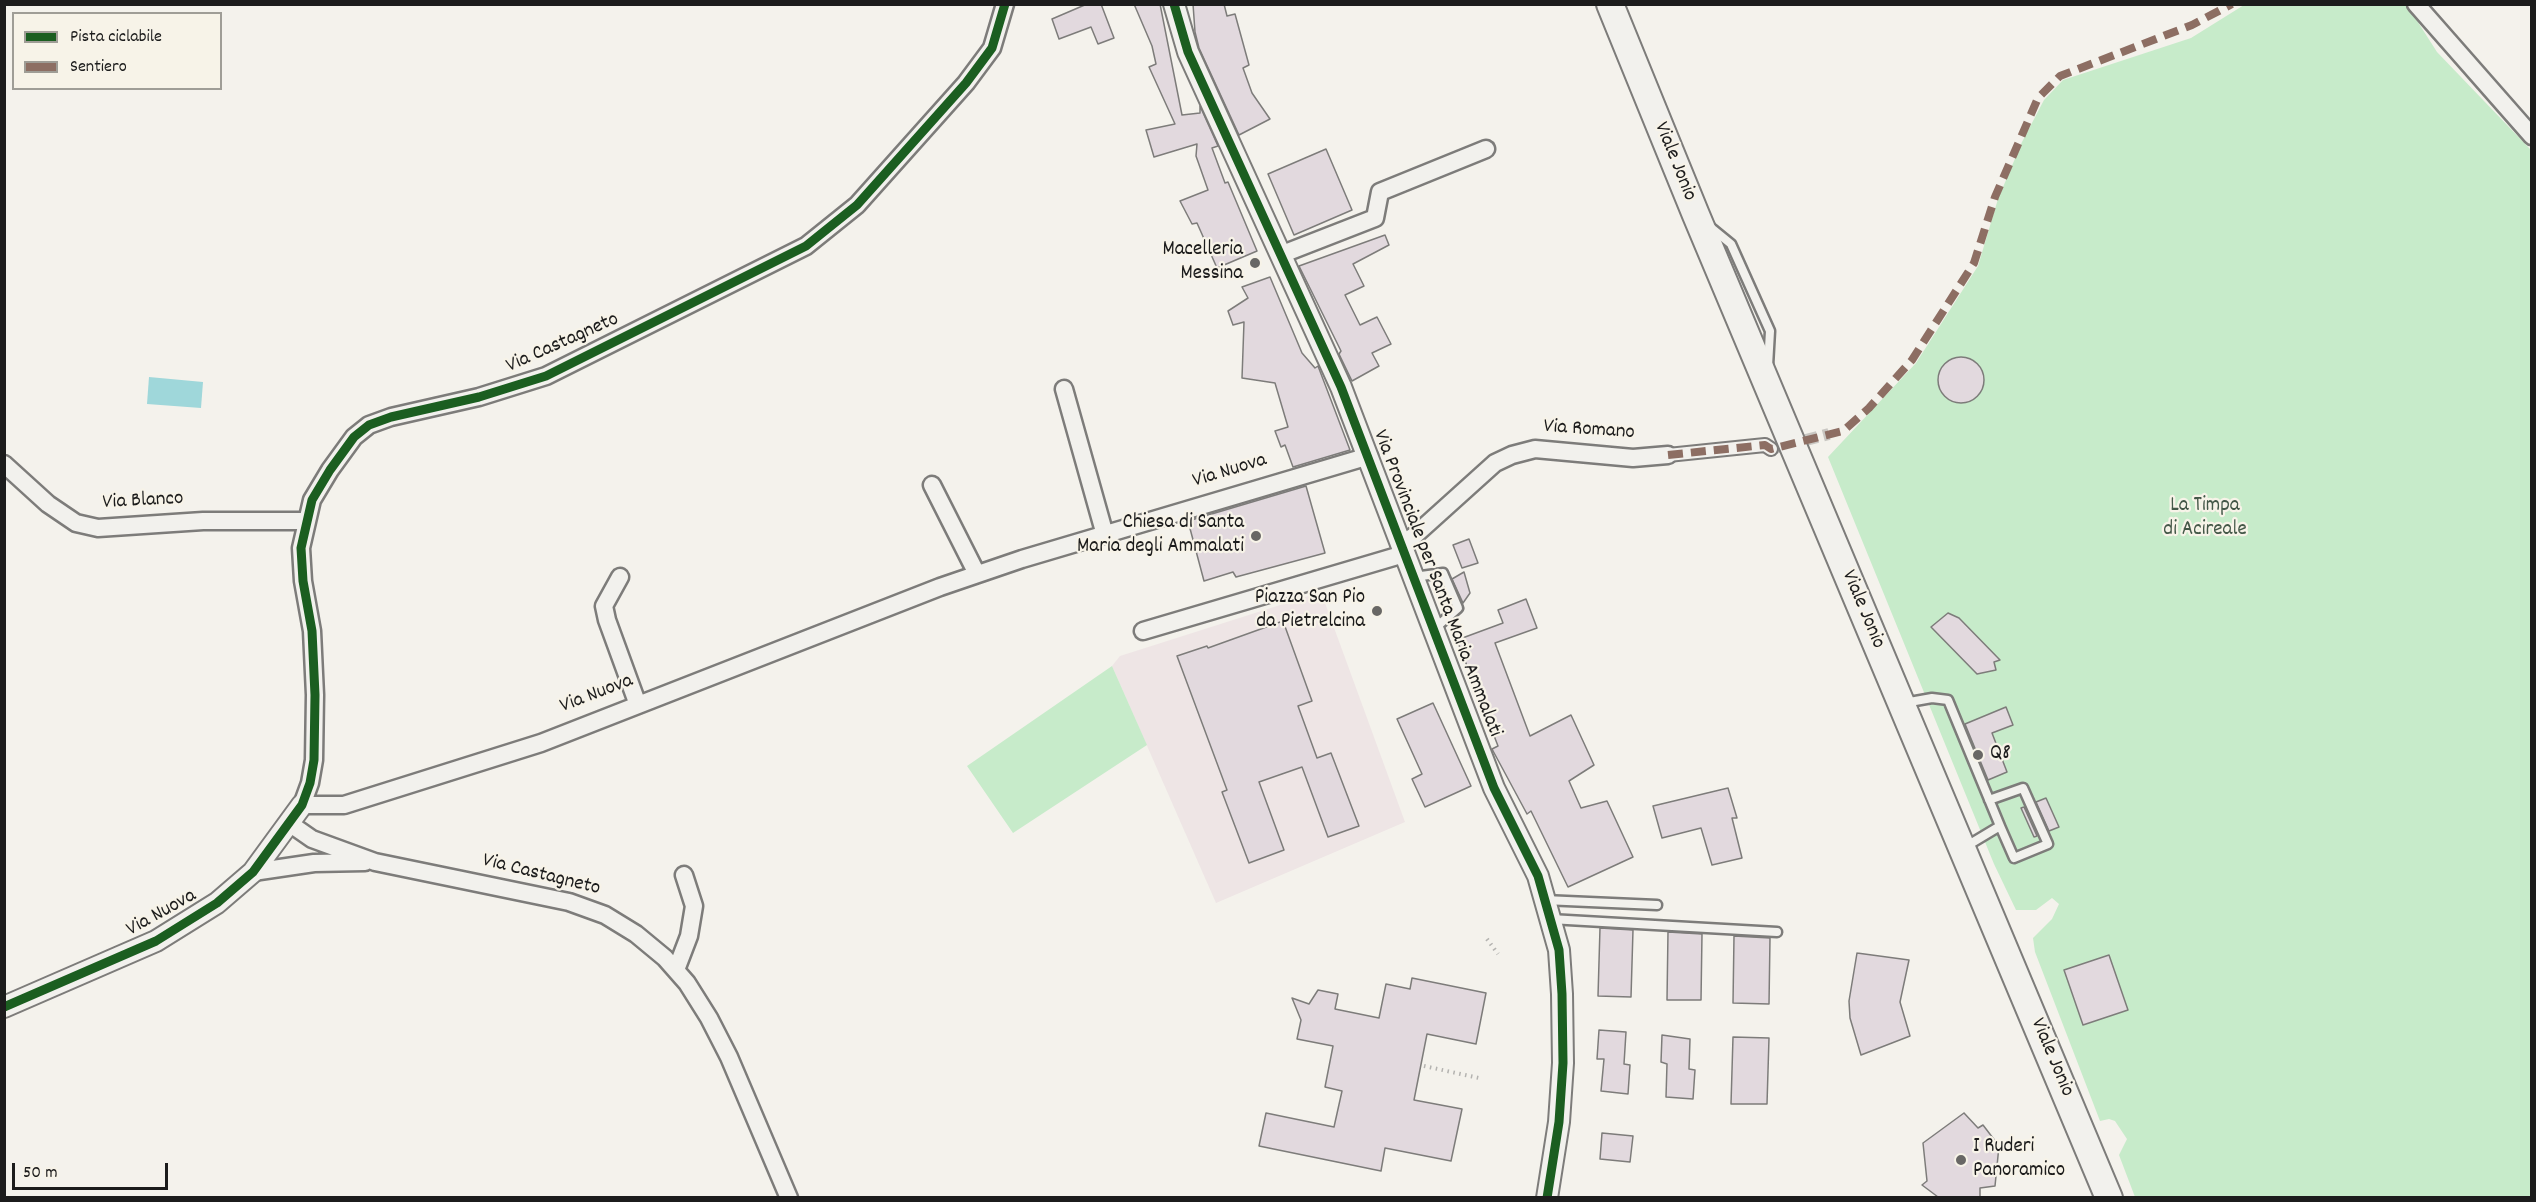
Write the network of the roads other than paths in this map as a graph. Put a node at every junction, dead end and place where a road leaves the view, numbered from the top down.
1 (1005, 4) edge
2 (1174, 4) edge
3 (2416, 4) edge
4 (1612, 10) edge
5 (2532, 136) edge
6 (1486, 149) dead end
7 (1280, 255) junction
8 (1064, 389) dead end
9 (1771, 449) tunnel mouth
10 (1668, 455) joint
11 (1369, 456) junction
12 (4, 464) edge
13 (932, 484) dead end
14 (306, 521) junction
15 (1105, 535) junction
16 (1402, 550) junction
17 (977, 574) junction
18 (620, 577) dead end
19 (1412, 577) junction
20 (1143, 631) dead end
21 (1433, 631) junction
22 (1901, 703) junction
23 (638, 705) junction
24 (1989, 800) junction
25 (302, 805) junction
26 (289, 824) junction
27 (2000, 826) junction
28 (1962, 849) junction
29 (375, 862) junction
30 (252, 872) junction
31 (684, 875) dead end
32 (1544, 900) junction
33 (1657, 905) dead end
34 (1550, 919) junction
35 (1777, 932) dead end
36 (676, 970) junction
37 (4, 1007) edge
38 (789, 1197) edge
39 (1547, 1197) edge
40 (2109, 1197) edge

1 - 14 street, Via Castagneto
2 - 7 street, Via Provinciale per Santa Maria Ammalati
3 - 5 street
4 - 22 main road, Viale Jonio
6 - 7 street
7 - 11 street, Via Provinciale per Santa Maria Ammalati
8 - 15 street
9 - 10 street, Via Romano
10 - 16 street, Via Romano
11 - 15 street, Via Nuova
11 - 16 street, Via Provinciale per Santa Maria Ammalati
12 - 14 street, Via Blanco
13 - 17 street
14 - 25 street, Via Castagneto
15 - 17 street, Via Nuova
16 - 19 street, Via Provinciale per Santa Maria Ammalati
16 - 20 street
17 - 23 street, Via Nuova
18 - 23 street
19 - 21 street, Via Provinciale per Santa Maria Ammalati
19 - 21 lane
21 - 32 street, Via Provinciale per Santa Maria Ammalati
22 - 24 lane
22 - 28 main road, Viale Jonio
23 - 25 street, Via Nuova
24 - 27 lane
24 - 27 lane
25 - 26 street, Via Nuova
26 - 29 street
26 - 30 street, Via Nuova
27 - 28 lane
28 - 40 main road, Viale Jonio
29 - 30 street
29 - 36 street, Via Castagneto
30 - 37 street, Via Nuova
31 - 36 street
32 - 33 lane
32 - 34 street, Via Provinciale per Santa Maria Ammalati
34 - 35 lane
34 - 39 street, Via Provinciale per Santa Maria Ammalati
36 - 38 street, Via Castagneto

